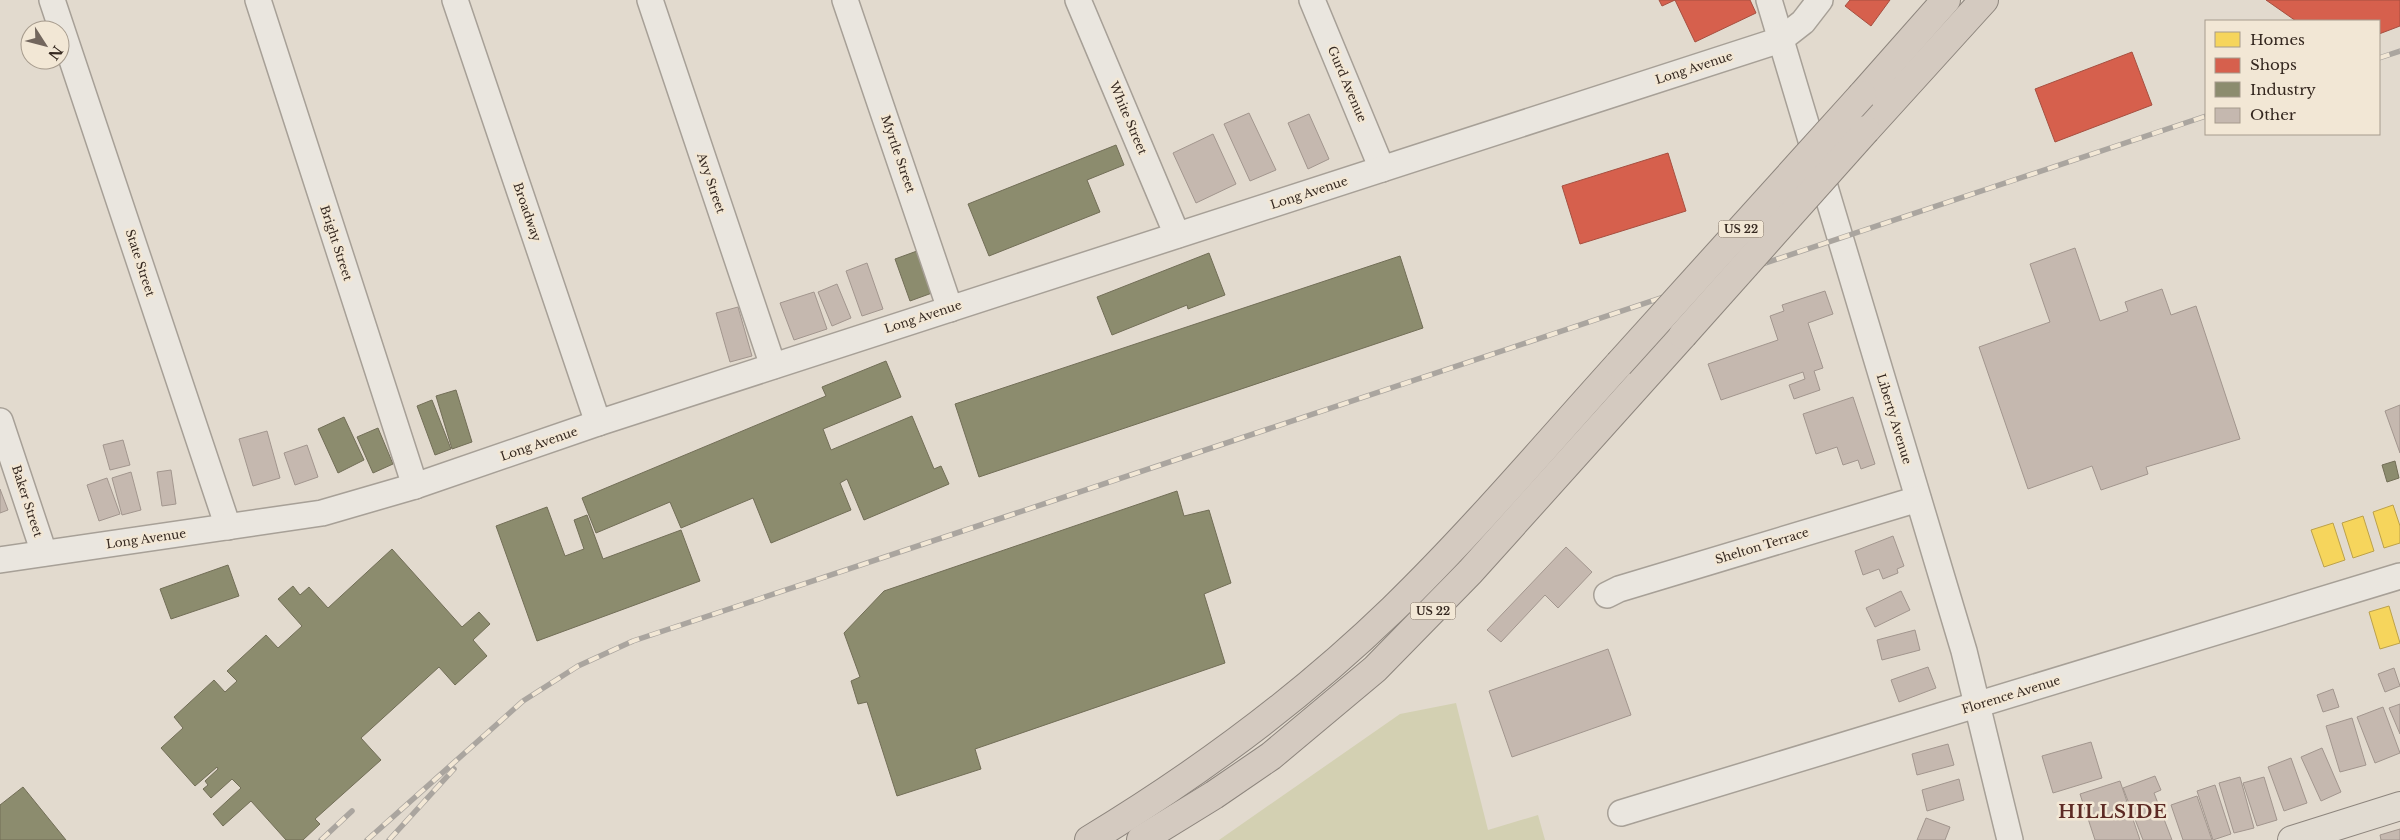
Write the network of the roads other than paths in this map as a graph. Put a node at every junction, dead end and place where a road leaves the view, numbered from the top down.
1 (52, 0) edge
2 (258, 0) edge
3 (455, 0) edge
4 (650, 0) edge
5 (845, 0) edge
6 (1078, 0) edge
7 (1312, 0) edge
8 (1769, 0) edge
9 (1820, 0) edge
10 (1946, 0) edge
11 (1984, 0) edge
12 (1780, 40) junction
13 (1382, 168) junction
14 (1177, 235) junction
15 (950, 309) junction
16 (773, 366) junction
17 (0, 420) edge
18 (598, 423) junction
19 (415, 486) junction
20 (1918, 499) junction
21 (228, 527) junction
22 (44, 553) junction
23 (0, 560) edge
24 (2400, 576) edge
25 (1606, 595) dead end
26 (1976, 706) junction
27 (2400, 806) edge
28 (1622, 813) dead end
29 (1090, 840) edge
30 (1141, 840) edge
31 (2010, 840) edge
32 (2292, 840) edge

1 - 21 street, State Street
2 - 19 street, Bright Street
3 - 18 street, Broadway
4 - 16 street, Avy Street
5 - 15 street, Myrtle Street
6 - 14 street, White Street
7 - 13 street, Gurd Avenue
8 - 12 street, Liberty Avenue
9 - 12 street, Long Avenue
10 - 29 highway, US 22, bridge
11 - 30 highway, US 22, bridge
12 - 13 street, Long Avenue
12 - 20 street, Liberty Avenue
13 - 14 street, Long Avenue
14 - 15 street, Long Avenue
15 - 16 street, Long Avenue
16 - 18 street, Long Avenue
17 - 22 street, Baker Street
18 - 19 street, Long Avenue
19 - 21 street, Long Avenue
20 - 25 street, Shelton Terrace
20 - 26 street, Liberty Avenue
21 - 22 street, Long Avenue
22 - 23 street, Long Avenue
24 - 26 street, Florence Avenue
26 - 28 street, Florence Avenue
26 - 31 street, Liberty Avenue
27 - 32 main road

